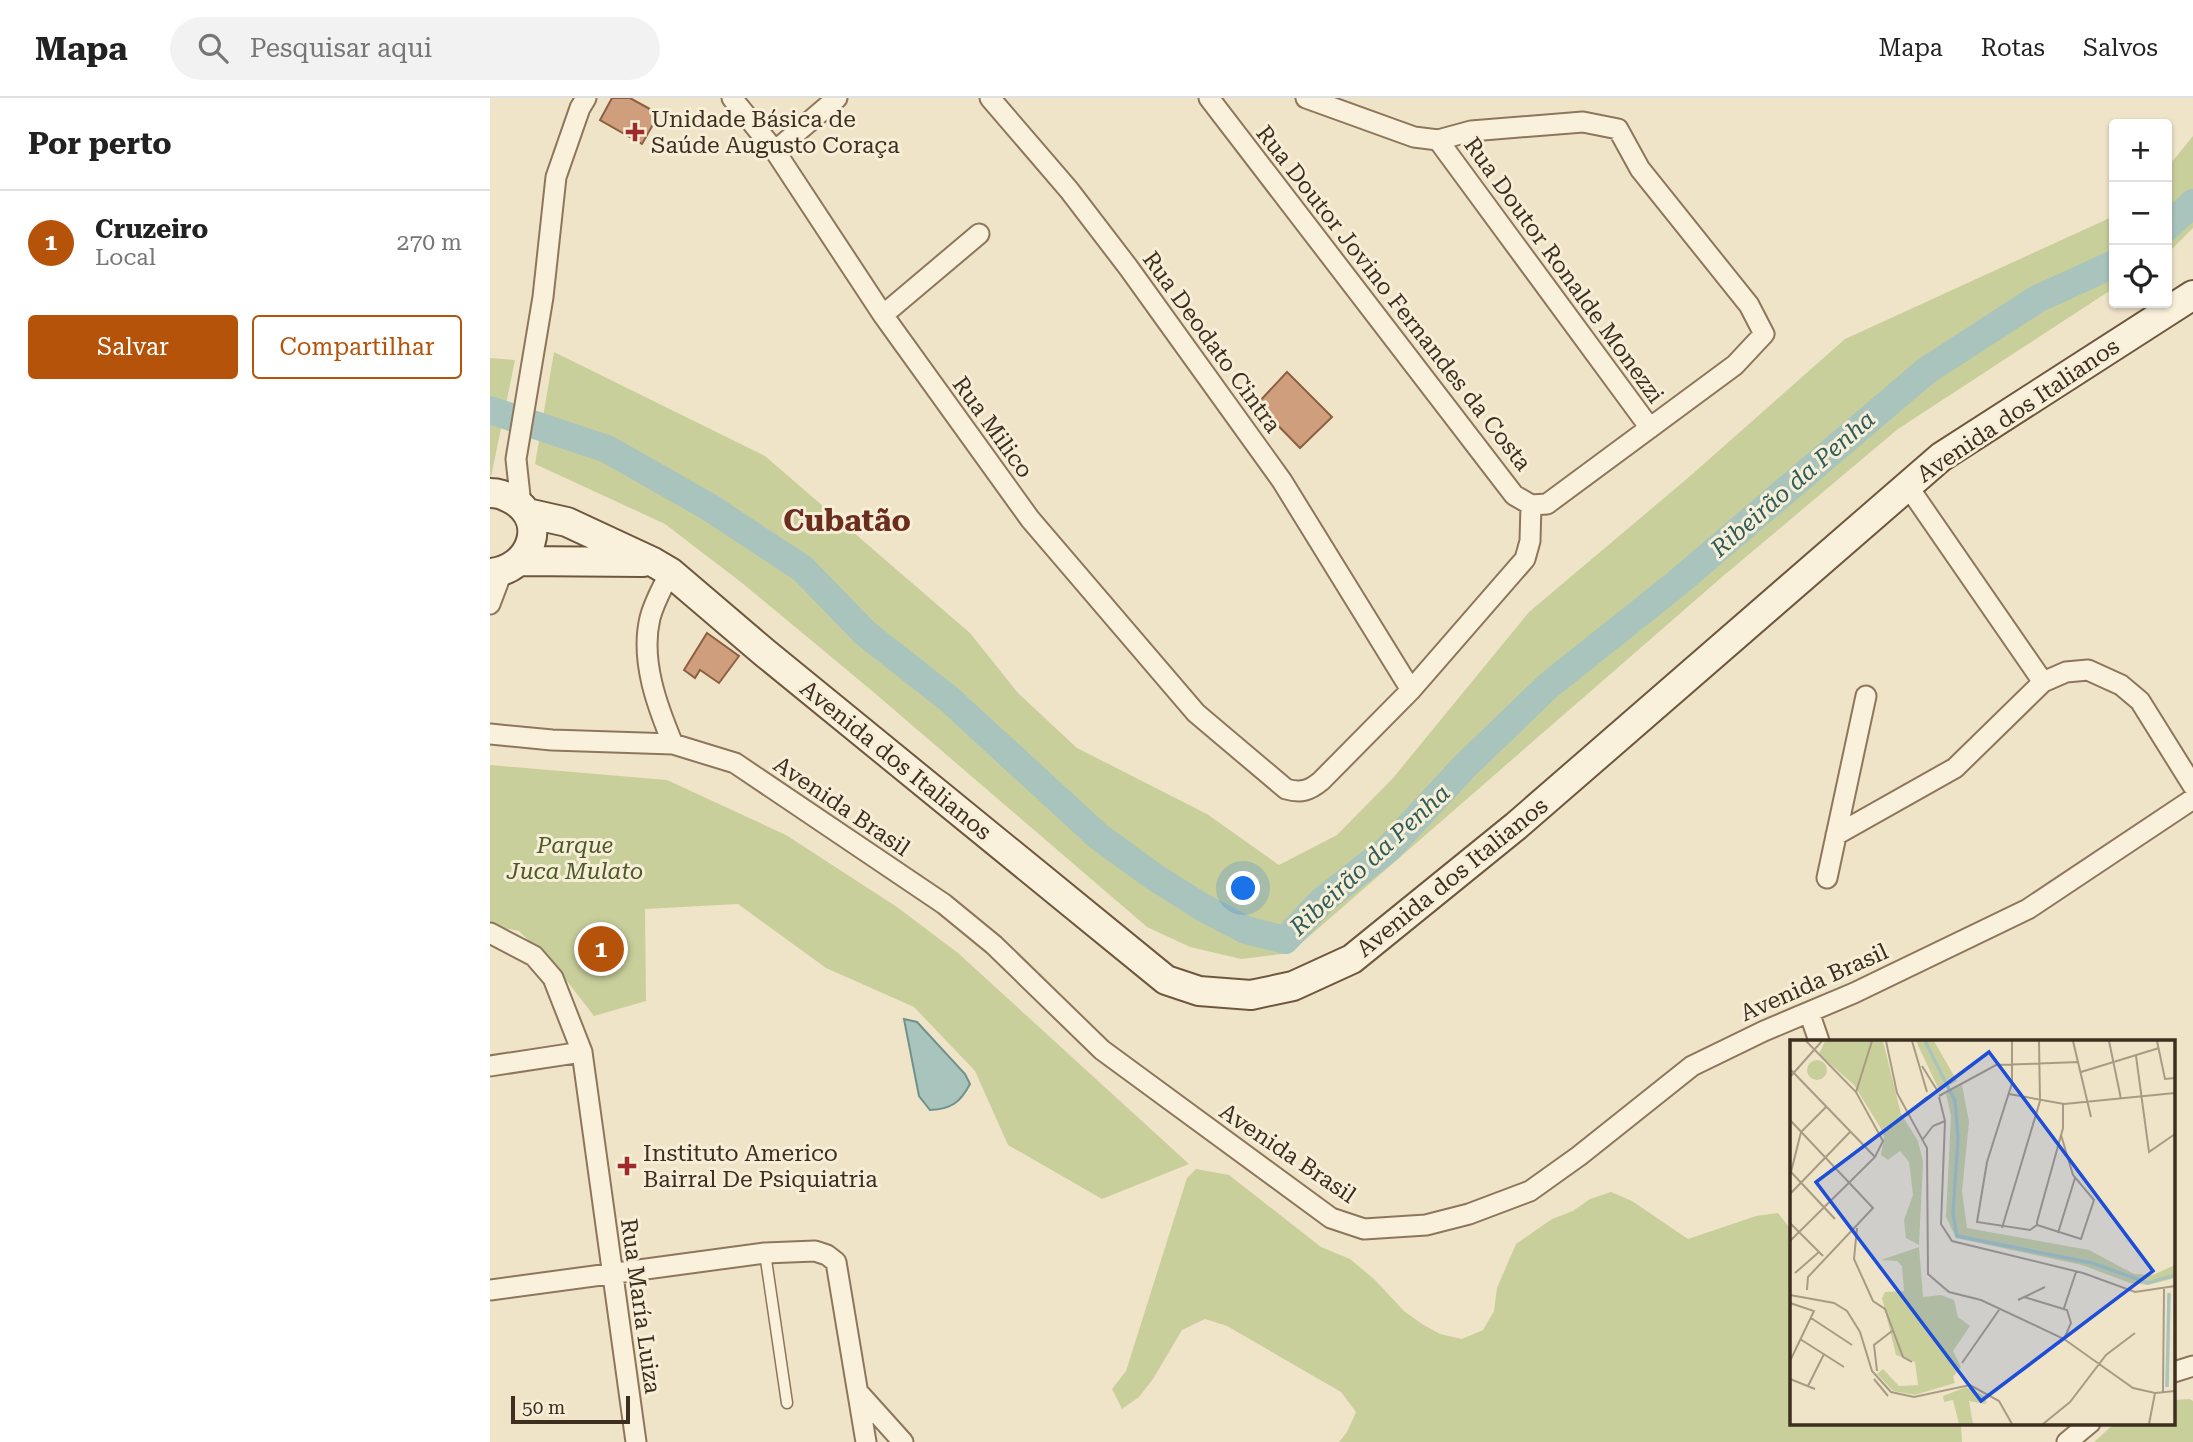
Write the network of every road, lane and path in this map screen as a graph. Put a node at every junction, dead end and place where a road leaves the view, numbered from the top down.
1 (586, 98) edge
2 (732, 98) edge
3 (837, 98) edge
4 (990, 98) edge
5 (1209, 98) edge
6 (1306, 98) edge
7 (1438, 140) junction
8 (775, 151) junction
9 (979, 234) dead end
10 (2193, 295) edge
11 (883, 315) junction
12 (1650, 428) junction
13 (1907, 485) junction
14 (1522, 500) junction
15 (509, 501) edge
16 (661, 567) junction
17 (504, 569) edge
18 (490, 604) edge
19 (2043, 682) junction
20 (1411, 690) junction
21 (1866, 696) dead end
22 (490, 734) edge
23 (673, 744) junction
24 (2193, 786) edge
25 (2193, 799) edge
26 (1836, 835) junction
27 (1827, 878) dead end
28 (490, 933) edge
29 (1809, 1012) junction
30 (1819, 1040) edge
31 (582, 1052) junction
32 (490, 1066) edge
33 (765, 1253) junction
34 (611, 1273) junction
35 (490, 1290) edge
36 (2193, 1366) edge
37 (2176, 1370) edge
38 (858, 1391) junction
39 (788, 1403) dead end
40 (2089, 1424) edge
41 (636, 1442) edge
42 (866, 1442) edge
43 (903, 1442) edge
44 (2067, 1442) edge

1 - 15 street
2 - 8 street, Rua Milico
3 - 8 street
4 - 20 street, Rua Deodato Cintra
5 - 14 street, Rua Doutor Jovino Fernandes da Costa
6 - 7 street
7 - 12 street, Rua Doutor Ronalde Monezzi
7 - 12 street
8 - 11 street, Rua Milico
9 - 11 street
10 - 13 main road, Avenida dos Italianos
11 - 20 street, Rua Milico
12 - 14 street
13 - 16 main road, Avenida dos Italianos
13 - 19 street
14 - 20 street, Rua Milico
15 - 16 main road, Avenida dos Italianos
15 - 17 main road
16 - 17 main road
16 - 23 street
17 - 18 street
19 - 24 street
19 - 26 street
21 - 26 street
22 - 23 street, Avenida Brasil
23 - 29 street, Avenida Brasil
25 - 29 street, Avenida Brasil
26 - 27 street
28 - 31 street, Rua María Luiza
29 - 30 street
31 - 32 street
31 - 34 street, Rua María Luiza
33 - 34 street
33 - 38 street
33 - 39 lane
34 - 35 street
34 - 41 street, Rua María Luiza
36 - 37 street
38 - 42 street
38 - 43 street
40 - 44 street

